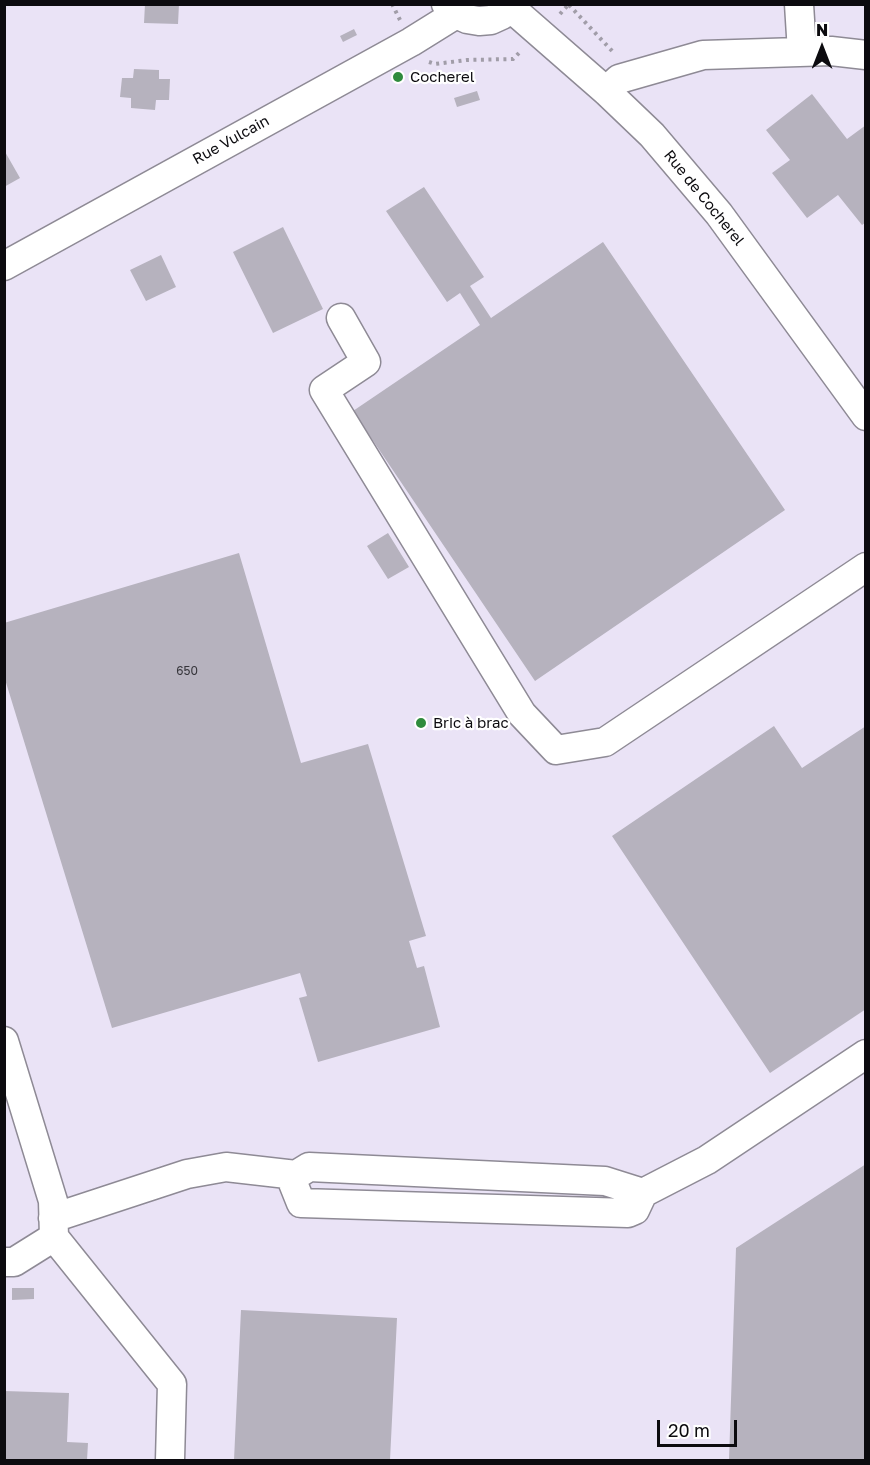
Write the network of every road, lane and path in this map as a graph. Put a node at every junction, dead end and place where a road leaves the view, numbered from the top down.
1 (799, 4) edge
2 (512, 6) edge
3 (451, 9) edge
4 (802, 52) junction
5 (866, 56) edge
6 (606, 91) junction
7 (4, 266) edge
8 (340, 318) dead end
9 (866, 416) edge
10 (866, 567) edge
11 (4, 1041) edge
12 (866, 1054) edge
13 (54, 1228) junction
14 (4, 1262) edge
15 (170, 1461) edge

1 - 4 street
2 - 3 street
2 - 6 street, Rue de Cocherel
3 - 7 street, Rue Vulcain
4 - 5 street
4 - 6 street
6 - 9 street, Rue de Cocherel
8 - 10 street
11 - 13 street
12 - 13 street
13 - 14 street
13 - 15 street

